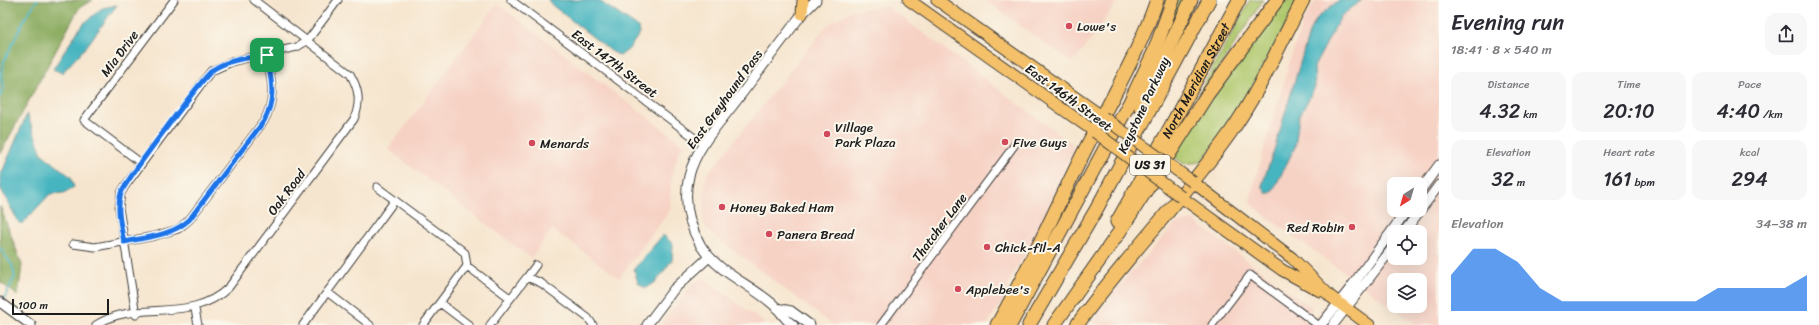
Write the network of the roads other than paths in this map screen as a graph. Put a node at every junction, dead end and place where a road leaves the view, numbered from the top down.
1 (174, 0) edge
2 (254, 0) edge
3 (338, 0) edge
4 (512, 0) edge
5 (803, 0) edge
6 (816, 0) edge
7 (909, 0) edge
8 (937, 0) edge
9 (1157, 0) edge
10 (1173, 0) edge
11 (1191, 0) edge
12 (1209, 0) edge
13 (1239, 0) edge
14 (1269, 0) edge
15 (1278, 0) edge
16 (1303, 0) edge
17 (802, 14) junction
18 (308, 40) junction
19 (267, 55) junction
20 (1229, 63) junction
21 (1103, 117) junction
22 (1095, 132) junction
23 (1016, 143) dead end
24 (704, 145) junction
25 (141, 163) junction
26 (1439, 165) edge
27 (1193, 182) junction
28 (1427, 182) edge
29 (1439, 185) edge
30 (377, 187) dead end
31 (1181, 197) junction
32 (395, 200) junction
33 (1096, 210) junction
34 (1402, 217) edge
35 (1409, 225) edge
36 (124, 242) junction
37 (73, 244) dead end
38 (1387, 253) edge
39 (709, 257) junction
40 (536, 265) dead end
41 (467, 266) junction
42 (527, 277) junction
43 (327, 292) junction
44 (510, 298) junction
45 (0, 302) edge
46 (440, 303) junction
47 (1339, 303) junction
48 (776, 308) junction
49 (195, 309) junction
50 (136, 315) junction
51 (588, 318) junction
52 (31, 325) edge
53 (96, 325) edge
54 (198, 325) edge
55 (303, 325) edge
56 (370, 325) edge
57 (424, 325) edge
58 (469, 325) edge
59 (490, 325) edge
60 (593, 325) edge
61 (597, 325) edge
62 (647, 325) edge
63 (792, 325) edge
64 (810, 325) edge
65 (881, 325) edge
66 (997, 325) edge
67 (1010, 325) edge
68 (1029, 325) edge
69 (1053, 325) edge
70 (1077, 325) edge
71 (1212, 325) edge
72 (1318, 325) edge
73 (1321, 325) edge
74 (1333, 325) edge
75 (1368, 325) edge

1 - 25 street, Mia Drive
2 - 18 street
3 - 18 street
4 - 24 street, East 147th Street
5 - 17 main road
6 - 17 street, East Greyhound Pass
7 - 22 main road, East 146th Street
8 - 21 main road, East 146th Street
9 - 21 highway
10 - 67 highway
11 - 33 highway, Keystone Parkway
12 - 33 highway, North Meridian Street / US 31
13 - 69 highway, North Meridian Street / US 31
14 - 20 highway
15 - 20 highway
16 - 27 highway
17 - 24 street, East Greyhound Pass
18 - 19 street
18 - 49 street, Oak Road
19 - 25 street
19 - 36 street
20 - 69 highway
21 - 22 highway
21 - 27 main road, East 146th Street, bridge
22 - 31 main road, East 146th Street, bridge
22 - 66 highway
23 - 65 street, Thatcher Lane
24 - 39 street, East Greyhound Pass
25 - 36 street
26 - 28 street
27 - 31 highway
27 - 47 main road, East 146th Street
29 - 35 street
30 - 32 street
31 - 47 main road, East 146th Street
31 - 70 highway
32 - 41 street
32 - 43 street
33 - 68 highway, North Meridian Street / US 31
34 - 47 street
36 - 37 street
36 - 50 street
38 - 47 street
39 - 48 street, East Greyhound Pass
39 - 62 street
40 - 42 street
41 - 44 street
41 - 46 street
42 - 44 street
42 - 51 street
43 - 55 street
43 - 56 street
44 - 59 street
45 - 52 street
46 - 57 street
46 - 58 street
47 - 73 street
47 - 74 street
47 - 75 main road, East 146th Street
48 - 63 street, East Greyhound Pass
48 - 64 street, East Greyhound Pass
49 - 50 street, Oak Road
49 - 54 street
50 - 53 street, Oak Road
51 - 60 street
51 - 61 street
71 - 72 street

